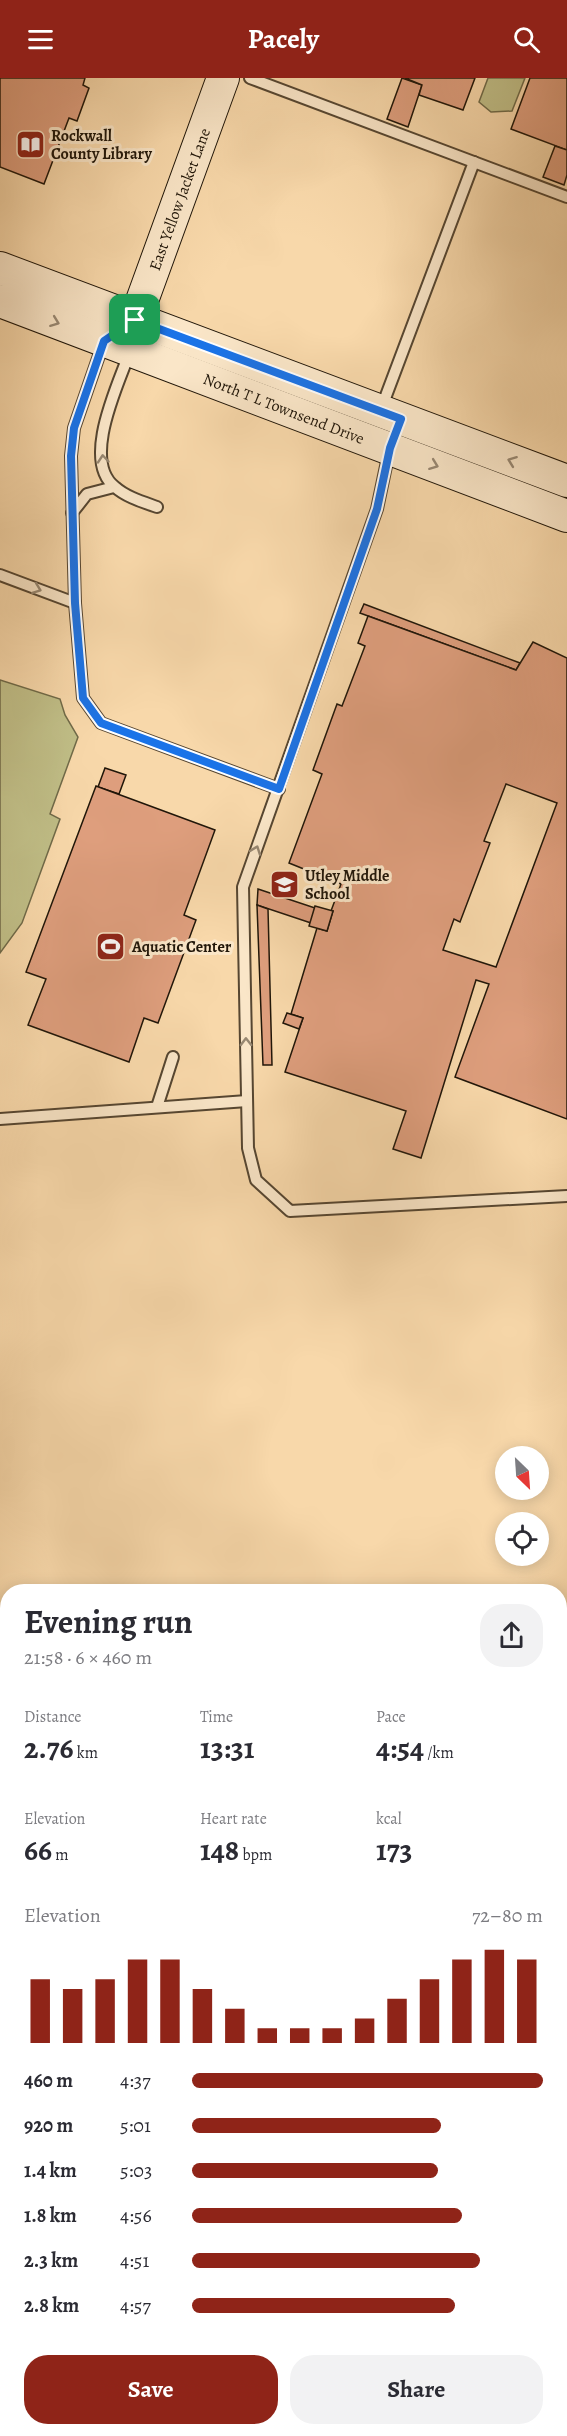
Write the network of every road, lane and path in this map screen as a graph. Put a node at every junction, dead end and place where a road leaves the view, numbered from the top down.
1 (223, 78) edge
2 (250, 78) edge
3 (474, 162) junction
4 (567, 197) edge
5 (0, 268) edge
6 (0, 301) edge
7 (126, 334) junction
8 (385, 430) junction
9 (567, 481) edge
10 (114, 487) junction
11 (157, 507) dead end
12 (72, 513) junction
13 (567, 516) edge
14 (0, 575) edge
15 (75, 603) junction
16 (279, 789) junction
17 (174, 1057) dead end
18 (247, 1101) junction
19 (157, 1107) junction
20 (0, 1119) edge
21 (567, 1196) edge

1 - 7 street, East Yellow Jacket Lane
2 - 3 lane
3 - 4 lane
3 - 8 lane
5 - 7 street, North T L Townsend Drive
6 -> 7 street, North T L Townsend Drive
7 - 8 street, North T L Townsend Drive
10 -> 7 lane
7 - 12 lane
9 -> 8 street, North T L Townsend Drive
8 -> 13 street, North T L Townsend Drive
8 - 16 lane
10 - 11 lane
10 - 12 lane
12 - 15 lane
14 -> 15 lane
15 - 16 lane
18 -> 16 lane
17 - 19 lane
18 - 19 lane
18 - 21 lane
19 - 20 lane

